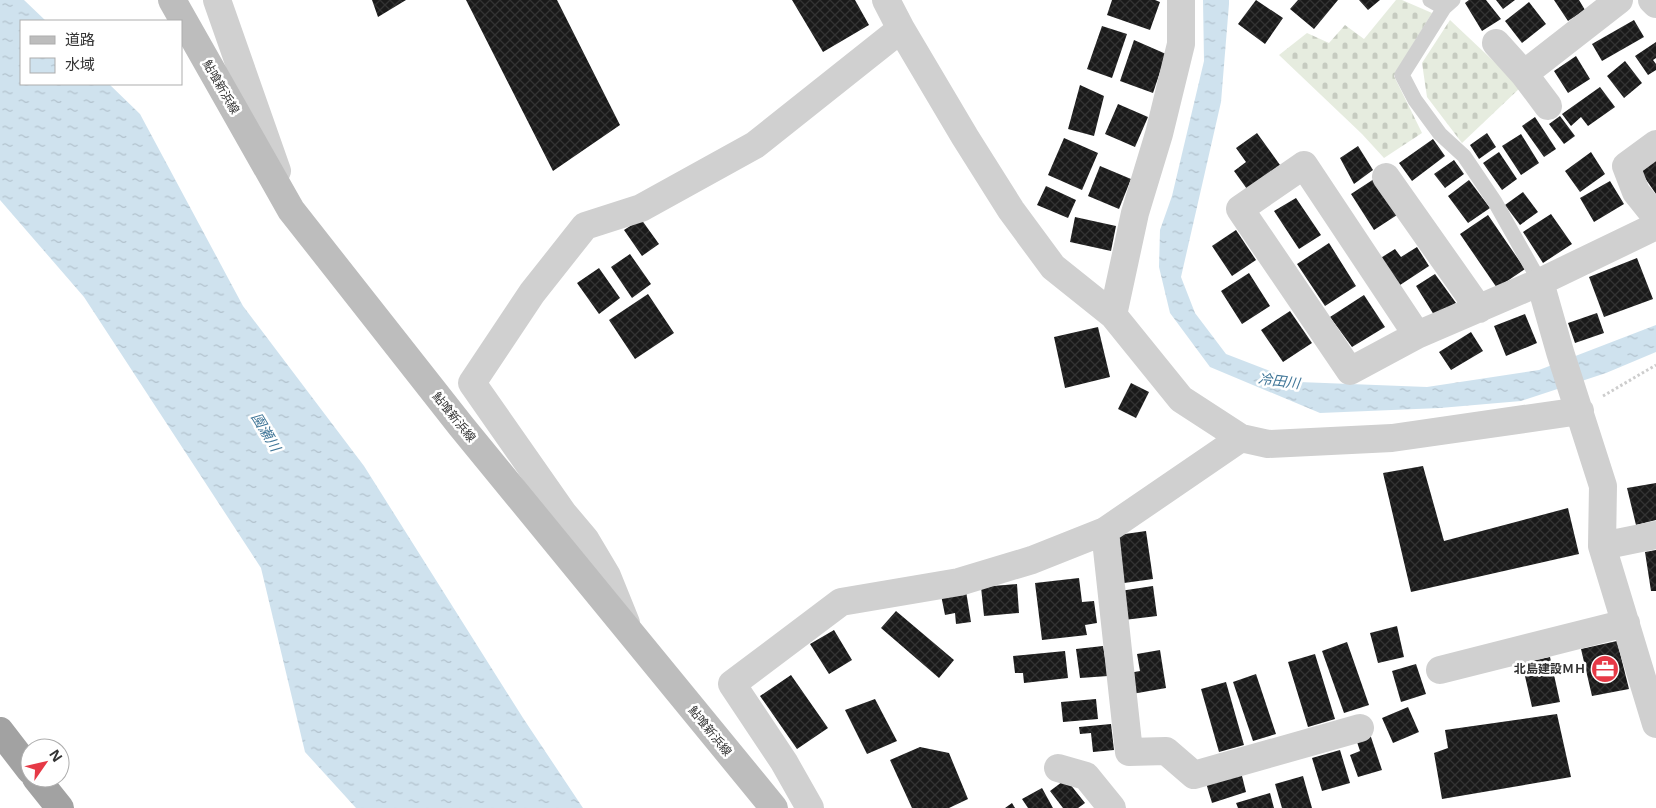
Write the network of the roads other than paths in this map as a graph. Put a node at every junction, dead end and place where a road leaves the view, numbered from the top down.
1 (172, 0) edge
2 (217, 0) edge
3 (886, 0) edge
4 (1182, 0) edge
5 (1430, 0) edge
6 (1619, 0) edge
7 (1652, 0) edge
8 (1449, 4) edge
9 (1656, 4) edge
10 (901, 29) junction
11 (1496, 44) dead end
12 (1524, 74) junction
13 (1548, 106) dead end
14 (1656, 144) edge
15 (1386, 177) dead end
16 (291, 210) junction
17 (1656, 217) edge
18 (1656, 226) edge
19 (1540, 282) junction
20 (1479, 309) junction
21 (1113, 315) junction
22 (1417, 335) junction
23 (1578, 407) junction
24 (1241, 438) junction
25 (1105, 530) junction
26 (1656, 535) edge
27 (1602, 546) junction
28 (1626, 623) junction
29 (629, 631) junction
30 (1440, 670) dead end
31 (1656, 724) edge
32 (1360, 728) dead end
33 (0, 731) edge
34 (20, 757) edge
35 (1058, 768) dead end
36 (44, 788) edge
37 (60, 808) edge
38 (774, 808) edge
39 (810, 808) edge
40 (1112, 808) edge

1 - 16 main road, 鮎喰新浜線
2 - 16 street
3 - 10 street
4 - 21 street
5 - 8 lane
6 - 12 street
7 - 9 street
8 - 19 lane
10 - 21 street
10 - 29 street
11 - 12 street
12 - 13 street
14 - 17 street
15 - 20 street
16 - 29 main road, 鮎喰新浜線
18 - 19 street
19 - 20 street
19 - 23 street
20 - 22 street
21 - 24 street
22 - 22 street
23 - 24 street
23 - 27 street
24 - 25 street
25 - 32 street
25 - 39 street
26 - 27 street
27 - 28 street
28 - 30 street
28 - 31 street
29 - 38 main road, 鮎喰新浜線
33 - 34 highway
35 - 40 street
36 - 37 highway

